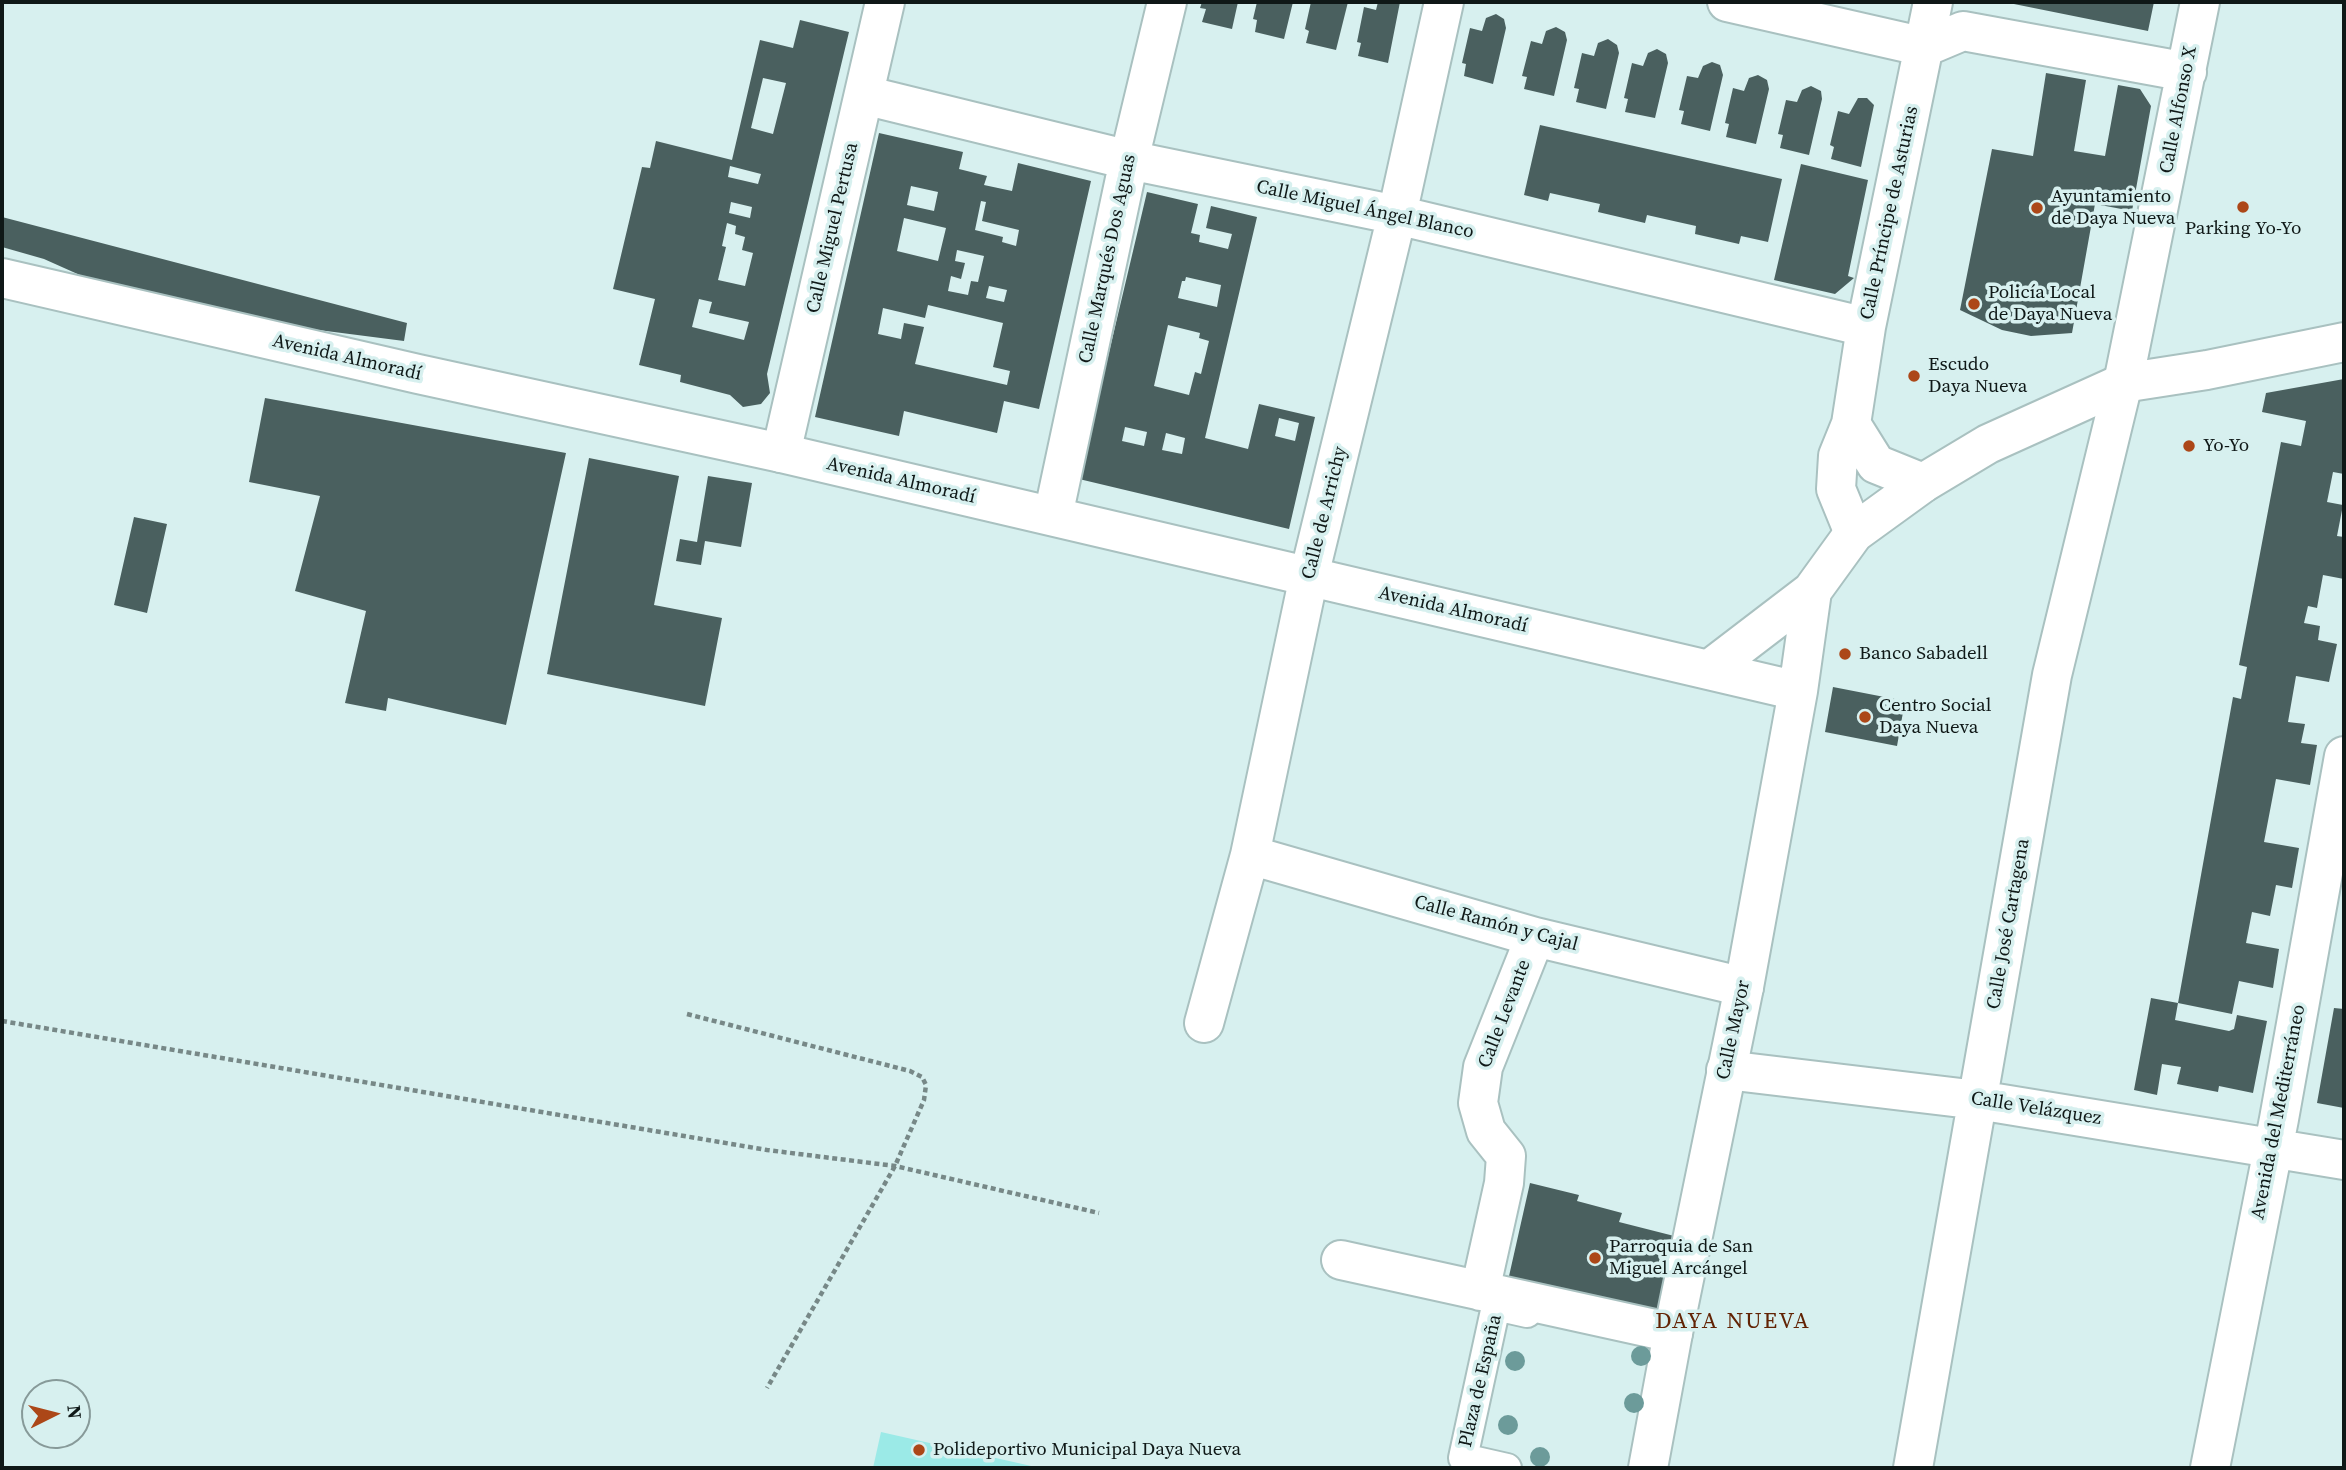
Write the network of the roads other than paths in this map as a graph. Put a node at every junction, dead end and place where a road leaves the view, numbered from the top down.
1 (885, 2) edge
2 (1167, 2) edge
3 (1444, 2) edge
4 (1727, 2) edge
5 (1933, 2) edge
6 (2200, 2) edge
7 (1925, 47) junction
8 (2187, 72) junction
9 (864, 95) junction
10 (1129, 160) junction
11 (1397, 215) junction
12 (2, 278) edge
13 (1866, 327) junction
14 (2344, 342) edge
15 (2123, 383) junction
16 (1851, 424) junction
17 (781, 453) junction
18 (1923, 483) junction
19 (1053, 516) junction
20 (1854, 533) junction
21 (1309, 576) junction
22 (1812, 591) junction
23 (1710, 669) junction
24 (1798, 691) junction
25 (2344, 756) edge
26 (1250, 855) junction
27 (1535, 937) junction
28 (1744, 987) junction
29 (1204, 1023) dead end
30 (1726, 1070) junction
31 (1978, 1100) junction
32 (2274, 1147) junction
33 (2344, 1160) edge
34 (1341, 1260) dead end
35 (1480, 1291) junction
36 (1673, 1333) junction
37 (1494, 1467) edge
38 (1638, 1468) edge
39 (1648, 1468) edge
40 (1913, 1468) edge
41 (2210, 1468) edge

1 - 9 street, Calle Miguel Pertusa
2 - 10 street, Calle Marqués Dos Aguas
3 - 11 street, Calle de Arrichy
4 - 7 street
5 - 7 street, Calle Príncipe de Asturias
6 - 8 street, Calle Alfonso X
7 - 8 street
7 - 13 street, Calle Príncipe de Asturias
8 - 15 street, Calle Alfonso X
9 - 10 street, Calle Miguel Ángel Blanco
9 - 17 street, Calle Miguel Pertusa
10 - 11 street, Calle Miguel Ángel Blanco
10 - 19 street, Calle Marqués Dos Aguas
11 - 13 street, Calle Miguel Ángel Blanco
11 - 21 street, Calle de Arrichy
12 - 17 street, Avenida Almoradí
13 - 16 street, Calle Príncipe de Asturias
14 - 15 street
15 - 18 street
15 - 31 street, Calle José Cartagena
16 - 18 street
16 - 20 street, Calle Príncipe de Asturias
17 - 19 street, Avenida Almoradí
18 - 20 street
19 - 21 street, Avenida Almoradí
20 - 22 street
21 - 23 street, Avenida Almoradí
21 - 26 street, Calle de Arrichy
22 - 23 street
22 - 24 street, Calle Mayor
23 - 24 street, Avenida Almoradí
24 - 28 street, Calle Mayor
25 - 32 street, Avenida del Mediterráneo
26 - 27 street, Calle Ramón y Cajal
26 - 29 street, Calle de Arrichy
27 - 28 street, Calle Ramón y Cajal
27 - 35 street, Calle Levante
28 - 30 street, Calle Mayor
30 - 31 street, Calle Velázquez
30 - 36 street, Calle Mayor
31 - 32 street, Calle Velázquez
31 - 40 street, Calle José Cartagena
32 - 33 street, Calle Velázquez
32 - 41 street, Avenida del Mediterráneo
34 - 35 street
35 - 36 street
36 - 39 street, Calle Mayor
37 - 38 street, Plaza de España

